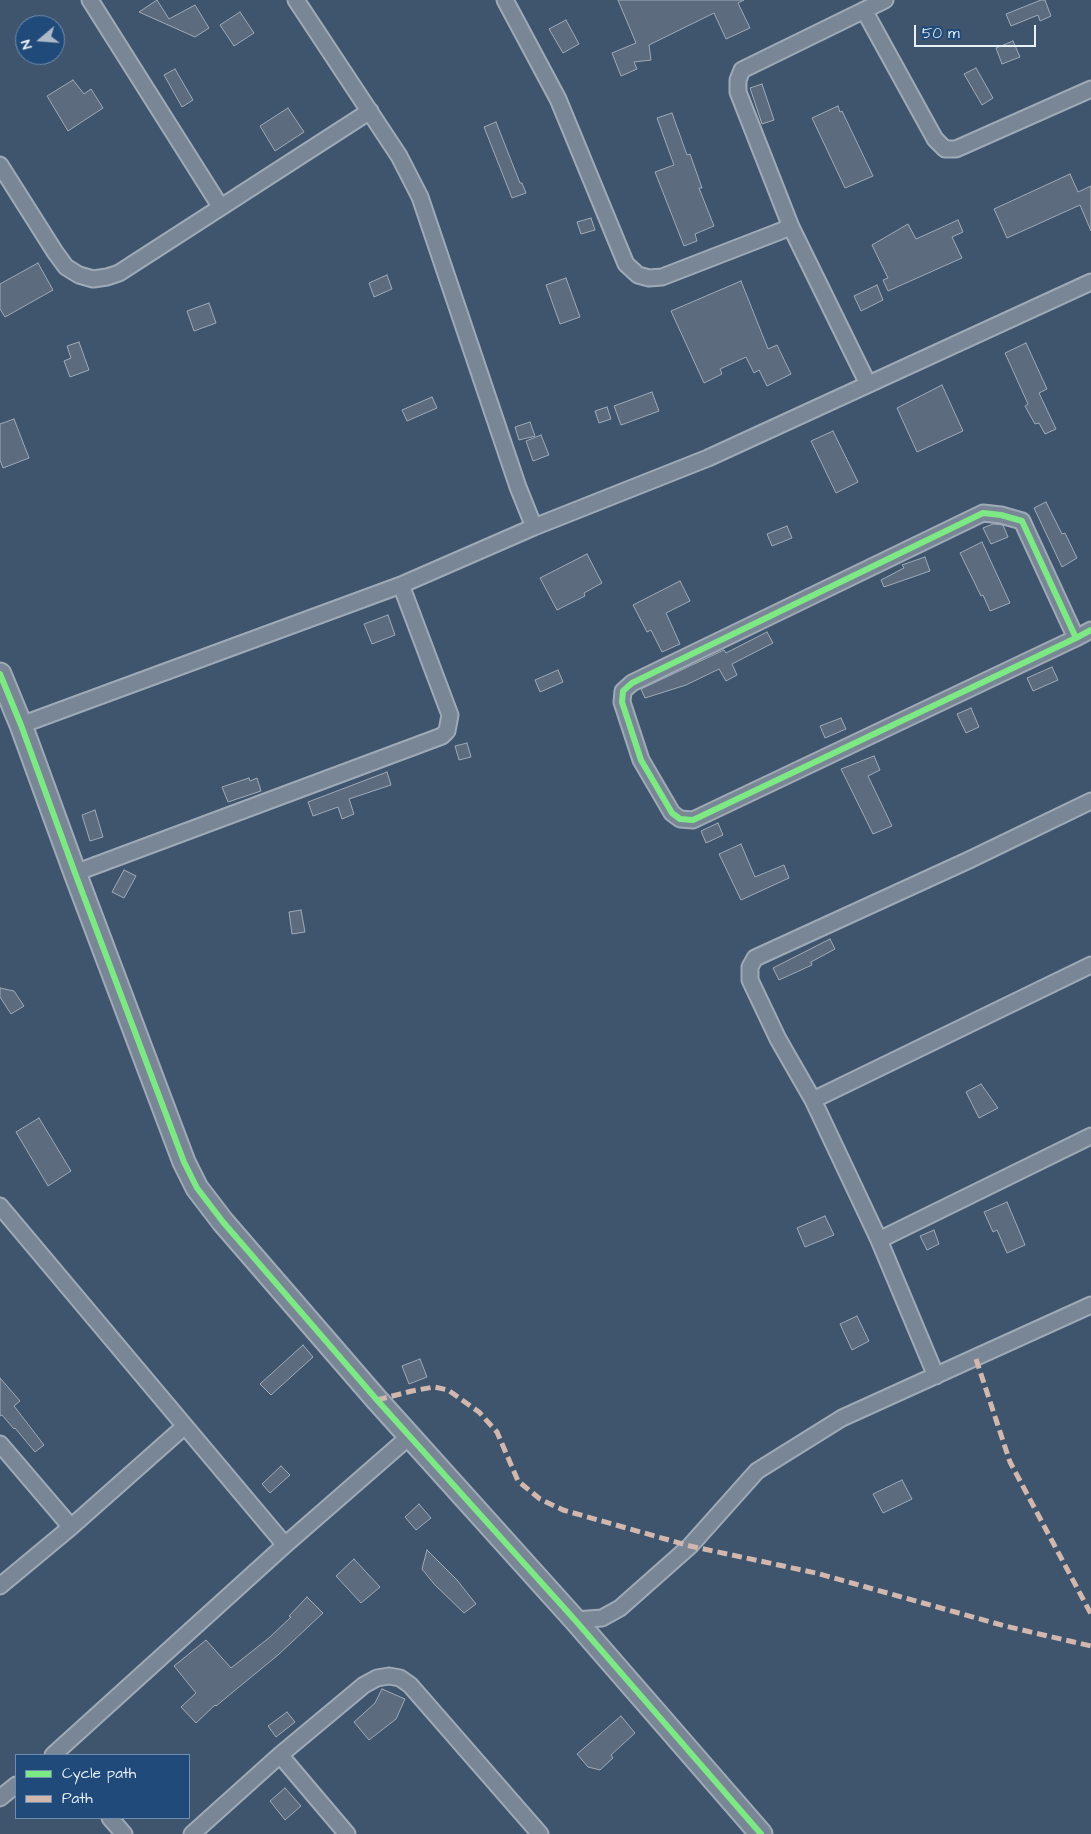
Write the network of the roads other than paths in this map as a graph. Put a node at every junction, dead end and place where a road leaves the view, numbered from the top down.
1 (90, 0) edge
2 (296, 0) edge
3 (505, 0) edge
4 (886, 0) edge
5 (864, 10) junction
6 (1091, 89) edge
7 (370, 111) junction
8 (0, 165) edge
9 (220, 206) junction
10 (791, 227) junction
11 (1089, 288) edge
12 (868, 384) junction
13 (534, 527) junction
14 (401, 585) junction
15 (1091, 630) edge
16 (1076, 638) junction
17 (0, 674) edge
18 (21, 725) junction
19 (1091, 801) edge
20 (75, 873) junction
21 (1091, 965) edge
22 (813, 1100) junction
23 (1091, 1136) edge
24 (0, 1206) edge
25 (879, 1240) junction
26 (1091, 1305) edge
27 (936, 1376) junction
28 (186, 1426) junction
29 (410, 1436) junction
30 (0, 1444) edge
31 (71, 1527) junction
32 (285, 1545) junction
33 (0, 1586) edge
34 (575, 1620) junction
35 (55, 1754) edge
36 (280, 1755) junction
37 (15, 1786) edge
38 (0, 1798) edge
39 (111, 1819) edge
40 (124, 1834) edge
41 (192, 1834) edge
42 (347, 1834) edge
43 (540, 1834) edge
44 (761, 1834) edge

1 - 9 street
2 - 7 street
3 - 10 street
4 - 5 street
5 - 6 street
5 - 10 street
7 - 9 street
7 - 13 street
8 - 9 street
10 - 12 street
11 - 12 street
12 - 13 street
13 - 14 street
14 - 18 street
14 - 20 street
15 - 16 street
16 - 16 street
17 - 18 street
18 - 20 street
19 - 22 street
20 - 29 street
21 - 22 street
22 - 25 street
23 - 25 street
24 - 28 street
25 - 27 street
26 - 27 street
27 - 34 street
28 - 31 street
28 - 32 street
29 - 32 street
29 - 34 street
30 - 31 street
31 - 33 street
32 - 35 street
34 - 44 street
36 - 41 street
36 - 42 street
36 - 43 street
37 - 38 street
39 - 40 street

